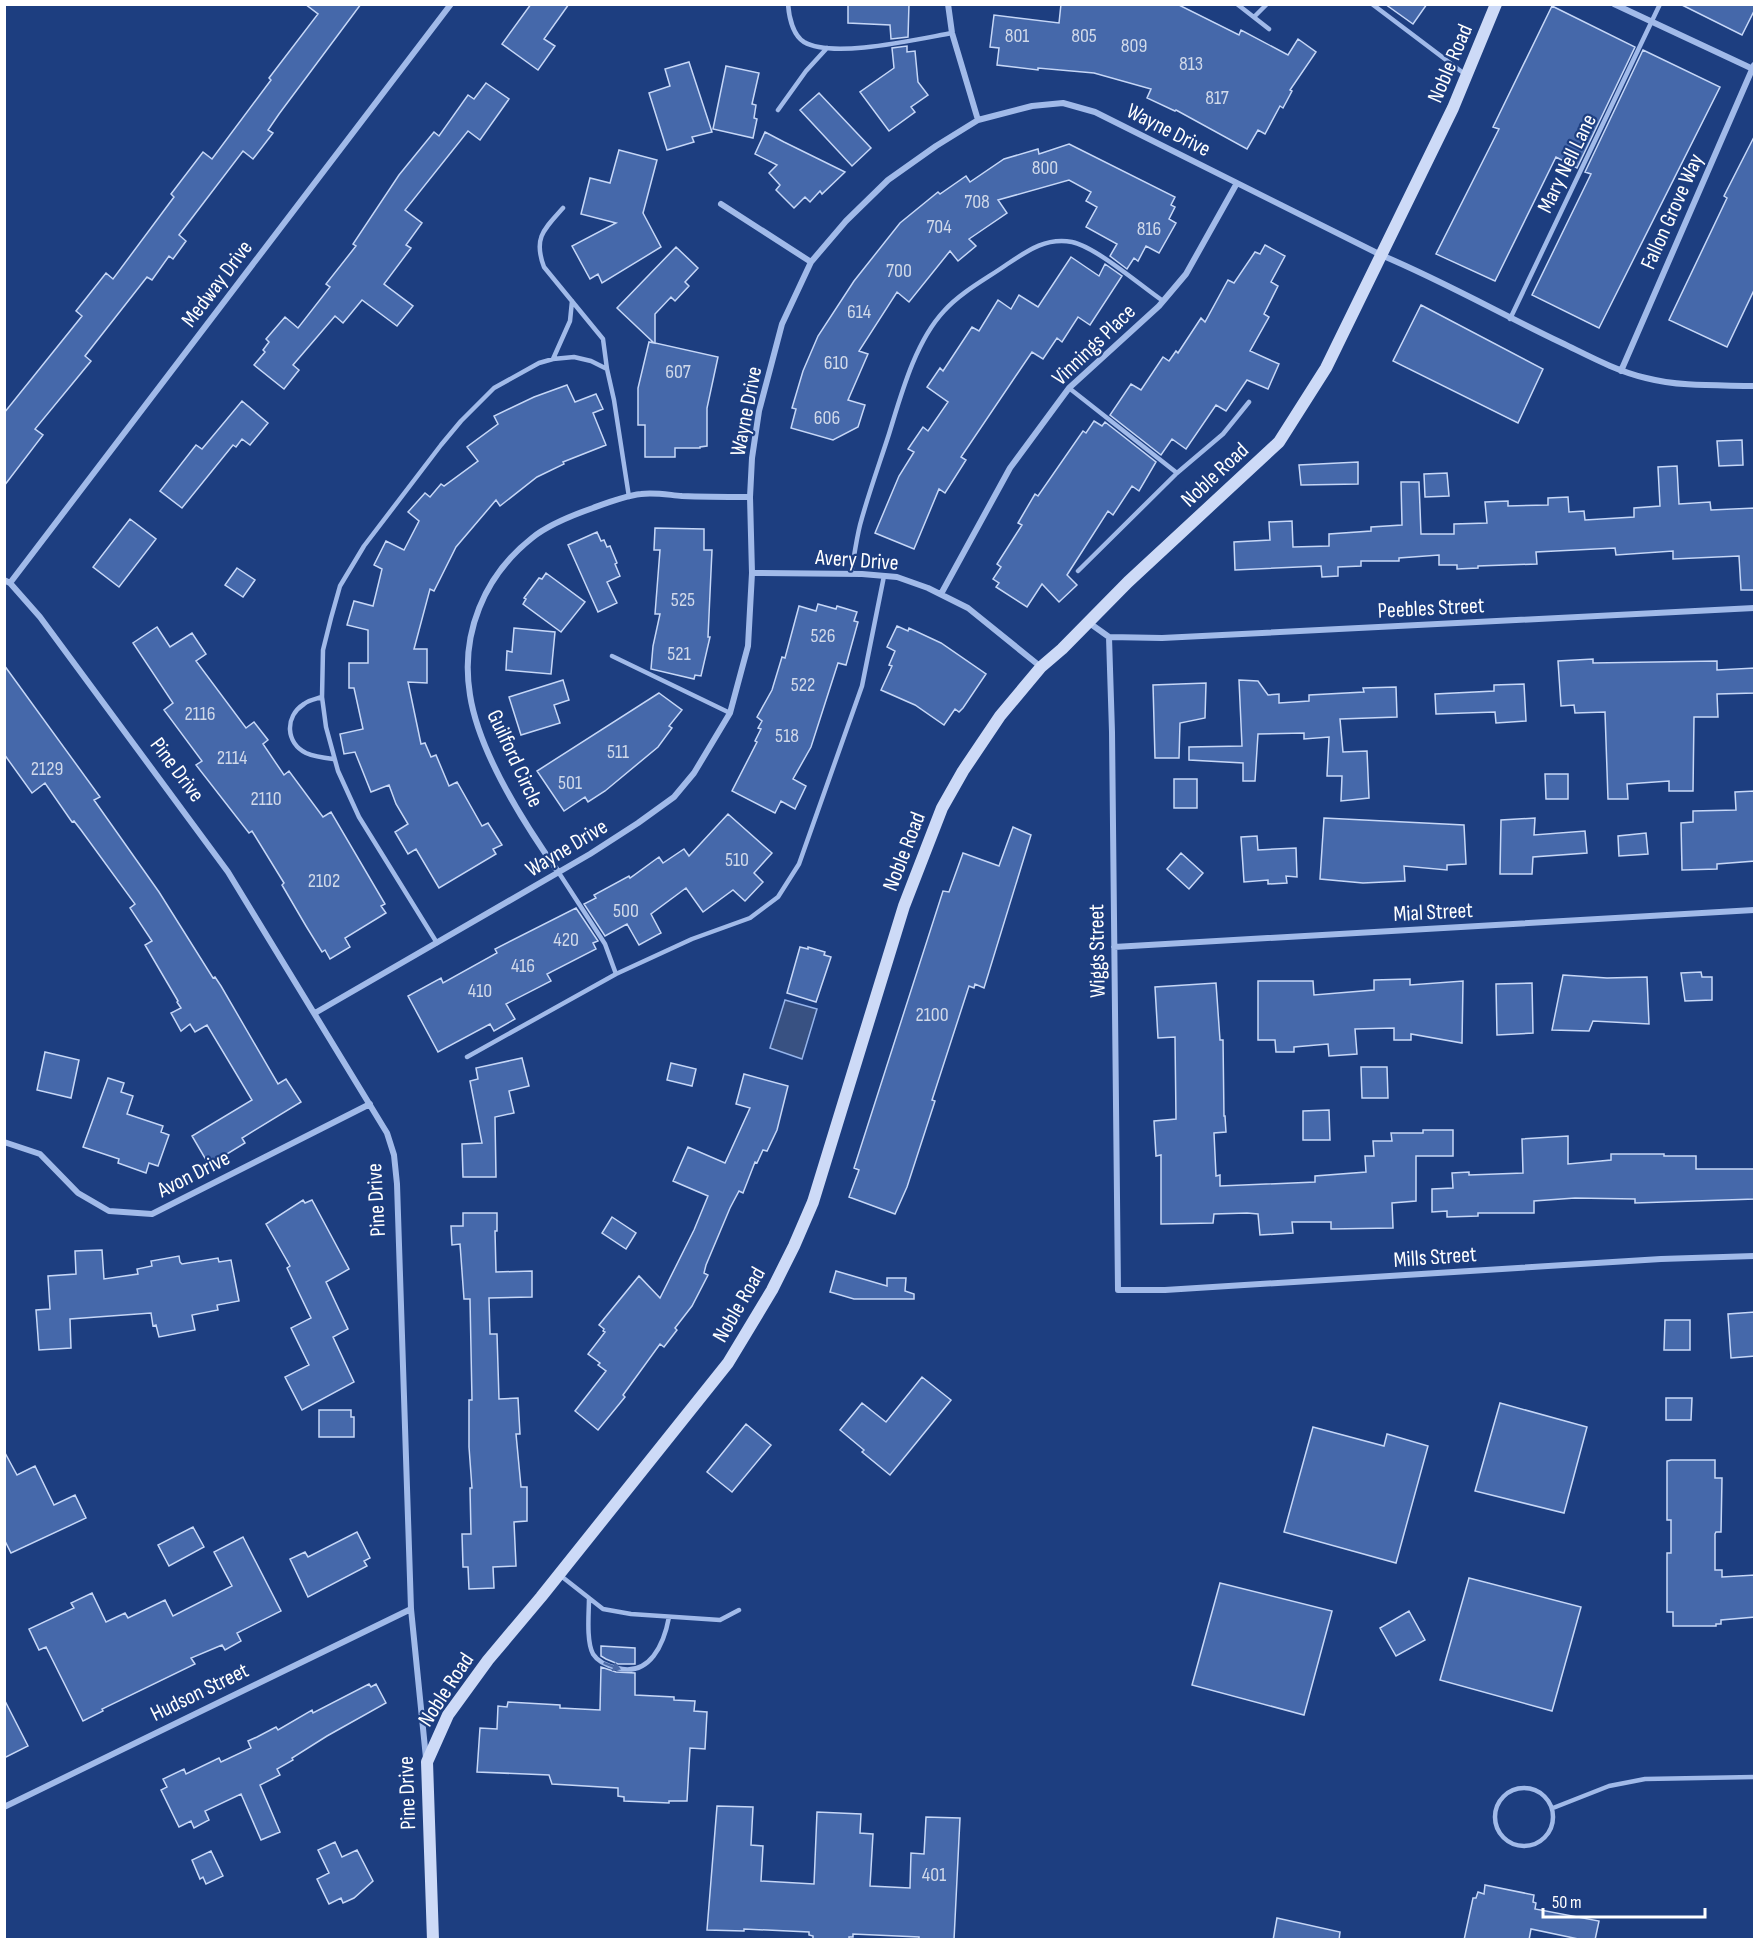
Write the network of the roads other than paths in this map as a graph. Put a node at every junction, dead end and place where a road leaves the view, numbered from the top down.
1 (451, 4) edge
2 (788, 4) edge
3 (948, 4) edge
4 (1237, 4) edge
5 (1267, 4) edge
6 (1372, 4) edge
7 (1496, 4) edge
8 (1614, 4) edge
9 (1660, 4) edge
10 (1254, 17) junction
11 (1652, 22) junction
12 (1269, 29) dead end
13 (952, 33) junction
14 (827, 48) junction
15 (1754, 67) edge
16 (1467, 75) junction
17 (778, 110) dead end
18 (978, 120) junction
19 (1237, 183) junction
20 (721, 204) dead end
21 (563, 208) dead end
22 (1381, 255) junction
23 (811, 262) junction
24 (572, 301) junction
25 (1163, 302) junction
26 (1510, 319) junction
27 (554, 359) junction
28 (607, 369) junction
29 (1620, 371) junction
30 (1755, 386) edge
31 (1069, 388) junction
32 (1249, 402) dead end
33 (1177, 473) junction
34 (629, 497) junction
35 (750, 497) junction
36 (1077, 571) dead end
37 (752, 573) junction
38 (851, 574) junction
39 (884, 576) junction
40 (8, 581) edge
41 (941, 594) junction
42 (1755, 608) edge
43 (1088, 622) junction
44 (1109, 637) junction
45 (612, 656) dead end
46 (1041, 667) junction
47 (321, 697) junction
48 (730, 713) junction
49 (334, 759) junction
50 (559, 873) junction
51 (1755, 910) edge
52 (437, 943) junction
53 (1114, 946) junction
54 (616, 975) junction
55 (315, 1013) junction
56 (466, 1057) dead end
57 (370, 1104) junction
58 (4, 1142) edge
59 (1755, 1256) edge
60 (1118, 1290) joint
61 (559, 1574) junction
62 (589, 1598) junction
63 (411, 1608) junction
64 (739, 1610) dead end
65 (669, 1617) junction
66 (427, 1762) junction
67 (1755, 1777) edge
68 (4, 1807) edge
69 (1552, 1808) junction
70 (433, 1940) edge

1 - 40 street, Medway Drive
2 - 14 lane
3 - 13 street
4 - 10 lane
5 - 10 lane
6 - 16 lane
7 - 16 street, Noble Road
8 - 11 street
9 - 11 lane, Mary Nell Lane
10 - 12 lane
11 - 15 street
11 - 26 lane, Mary Nell Lane
13 - 14 lane
13 - 18 street
14 - 17 lane
15 - 29 street, Fallon Grove Way
16 - 22 street, Noble Road
18 - 19 street, Wayne Drive
18 - 23 street, Wayne Drive
19 - 22 street, Wayne Drive
19 - 25 street, Vinnings Place
20 - 23 street
21 - 24 lane
22 - 26 street
22 - 43 street, Noble Road
23 - 35 street, Wayne Drive
24 - 27 lane
24 - 28 lane
25 - 31 street, Vinnings Place
25 - 38 lane
26 - 29 street
27 - 28 lane
27 - 47 lane
28 - 34 lane
29 - 30 street
31 - 33 lane
31 - 41 street, Vinnings Place
32 - 33 lane
33 - 36 lane
34 - 35 street, Guilford Circle
34 - 50 street, Guilford Circle
35 - 37 street, Wayne Drive
37 - 38 street, Avery Drive
37 - 48 street, Wayne Drive
38 - 39 street, Avery Drive
39 - 41 street, Avery Drive
39 - 54 lane
40 - 55 street, Pine Drive
41 - 46 street, Avery Drive
42 - 44 street, Peebles Street
43 - 44 street
43 - 46 street, Noble Road
44 - 53 street, Wiggs Street
45 - 48 lane
46 - 61 street, Noble Road
47 - 49 lane
47 - 49 lane
48 - 50 street, Wayne Drive
49 - 52 lane
50 - 52 street, Wayne Drive
50 - 54 lane
51 - 53 street, Mial Street
52 - 55 street, Wayne Drive
53 - 60 street, Wiggs Street
54 - 56 lane
55 - 57 street, Pine Drive
57 - 58 street, Avon Drive
57 - 63 street, Pine Drive
59 - 60 street, Mills Street
61 - 62 lane
61 - 66 street, Noble Road
62 - 65 lane
62 -> 65 lane
63 - 66 street, Pine Drive
63 - 68 street, Hudson Street
64 - 65 lane
66 - 70 street, Pine Drive
67 - 69 lane
69 - 69 lane

